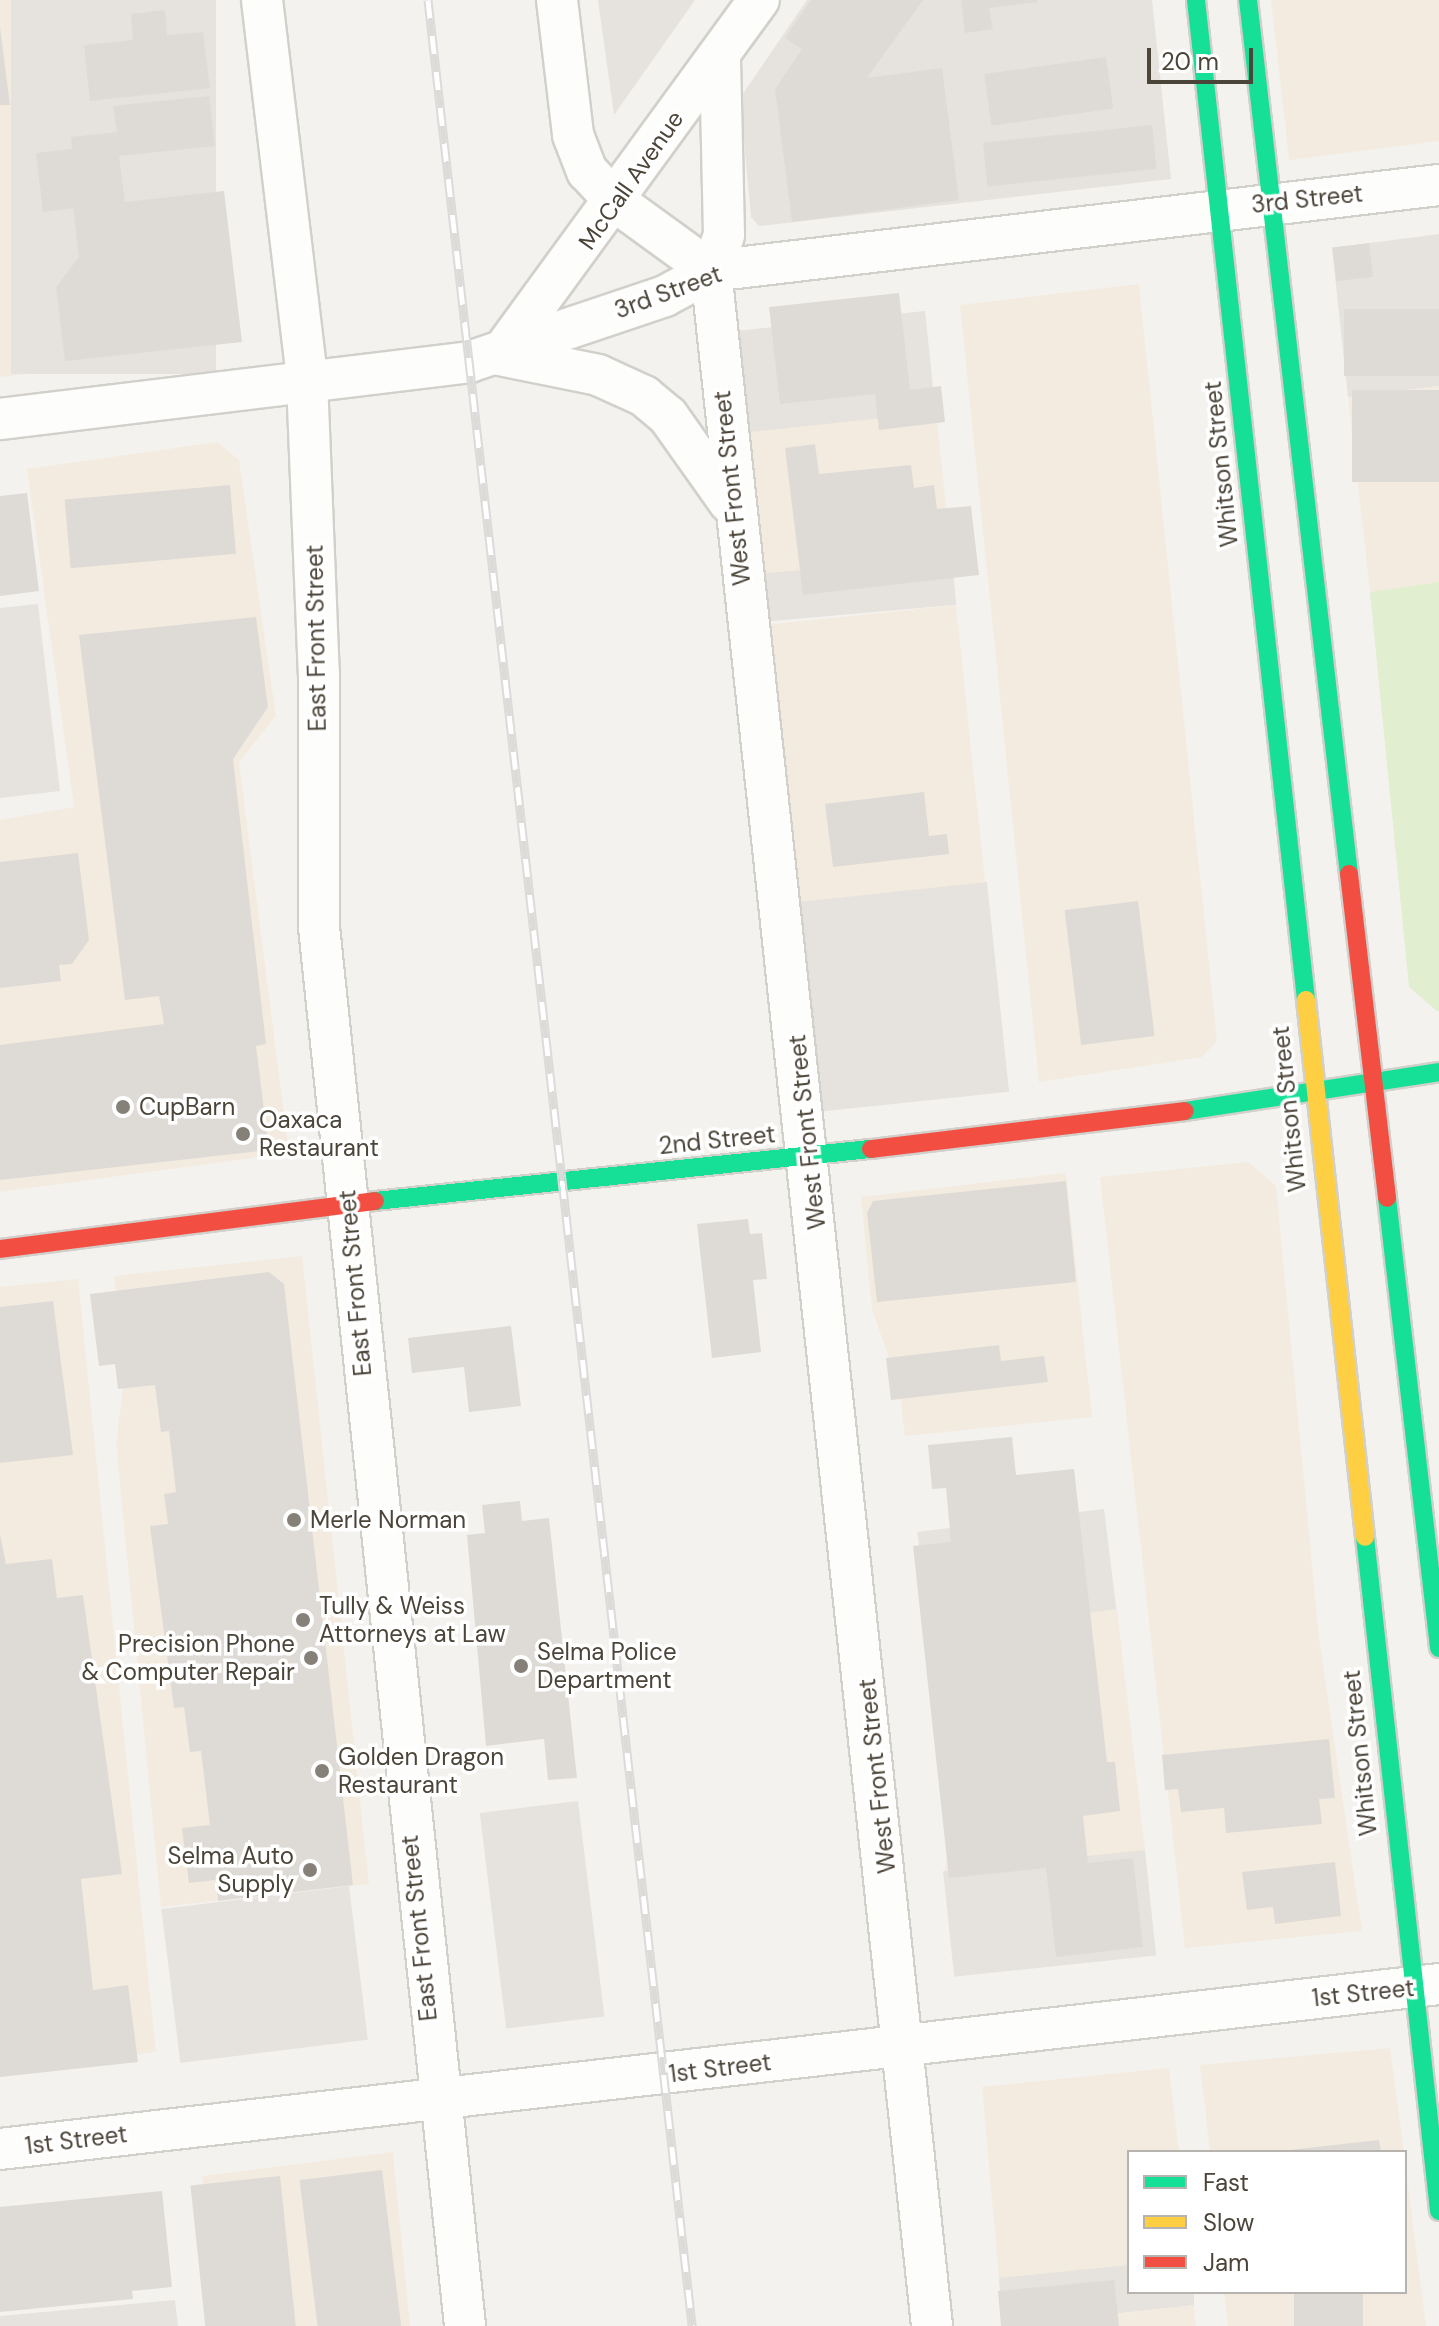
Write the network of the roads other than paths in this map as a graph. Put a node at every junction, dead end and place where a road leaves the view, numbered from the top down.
1 (262, 0) edge
2 (557, 0) edge
3 (759, 0) edge
4 (1196, 0) edge
5 (1248, 0) edge
6 (720, 55) junction
7 (1439, 185) edge
8 (616, 202) junction
9 (1271, 202) junction
10 (1218, 208) junction
11 (711, 271) junction
12 (499, 355) junction
13 (307, 380) junction
14 (0, 419) edge
15 (732, 506) junction
16 (1439, 1072) edge
17 (1376, 1079) junction
18 (1311, 1087) junction
19 (811, 1154) junction
20 (348, 1203) junction
21 (0, 1249) edge
22 (1439, 1648) edge
23 (1425, 1986) edge
24 (905, 2046) junction
25 (438, 2100) junction
26 (0, 2149) edge
27 (1439, 2211) edge
28 (465, 2326) edge
29 (932, 2326) edge

1 - 13 street, East Front Street
2 - 8 street
3 - 6 street, McCall Avenue
4 - 10 main road, Whitson Street
5 - 9 main road
6 - 8 street, McCall Avenue
6 - 11 street
7 - 9 street, 3rd Street
8 - 11 street
8 - 12 street, McCall Avenue
9 - 10 street, 3rd Street
9 - 17 main road
10 - 11 street, 3rd Street
10 - 18 main road, Whitson Street
11 - 12 street, 3rd Street
11 - 15 street, West Front Street
12 - 13 street, 3rd Street
12 - 15 street
13 - 14 street, 3rd Street
13 - 20 street, East Front Street
15 - 19 street, West Front Street
16 - 17 main road, 2nd Street
17 - 18 main road, 2nd Street
17 - 22 main road
18 - 19 main road, 2nd Street
18 - 23 main road, Whitson Street
19 - 20 main road, 2nd Street
19 - 24 street, West Front Street
20 - 21 main road, 2nd Street
20 - 25 street, East Front Street
23 - 24 street, 1st Street
23 - 27 main road, Whitson Street
24 - 25 street, 1st Street
24 - 29 street, West Front Street
25 - 26 street, 1st Street
25 - 28 street, East Front Street

